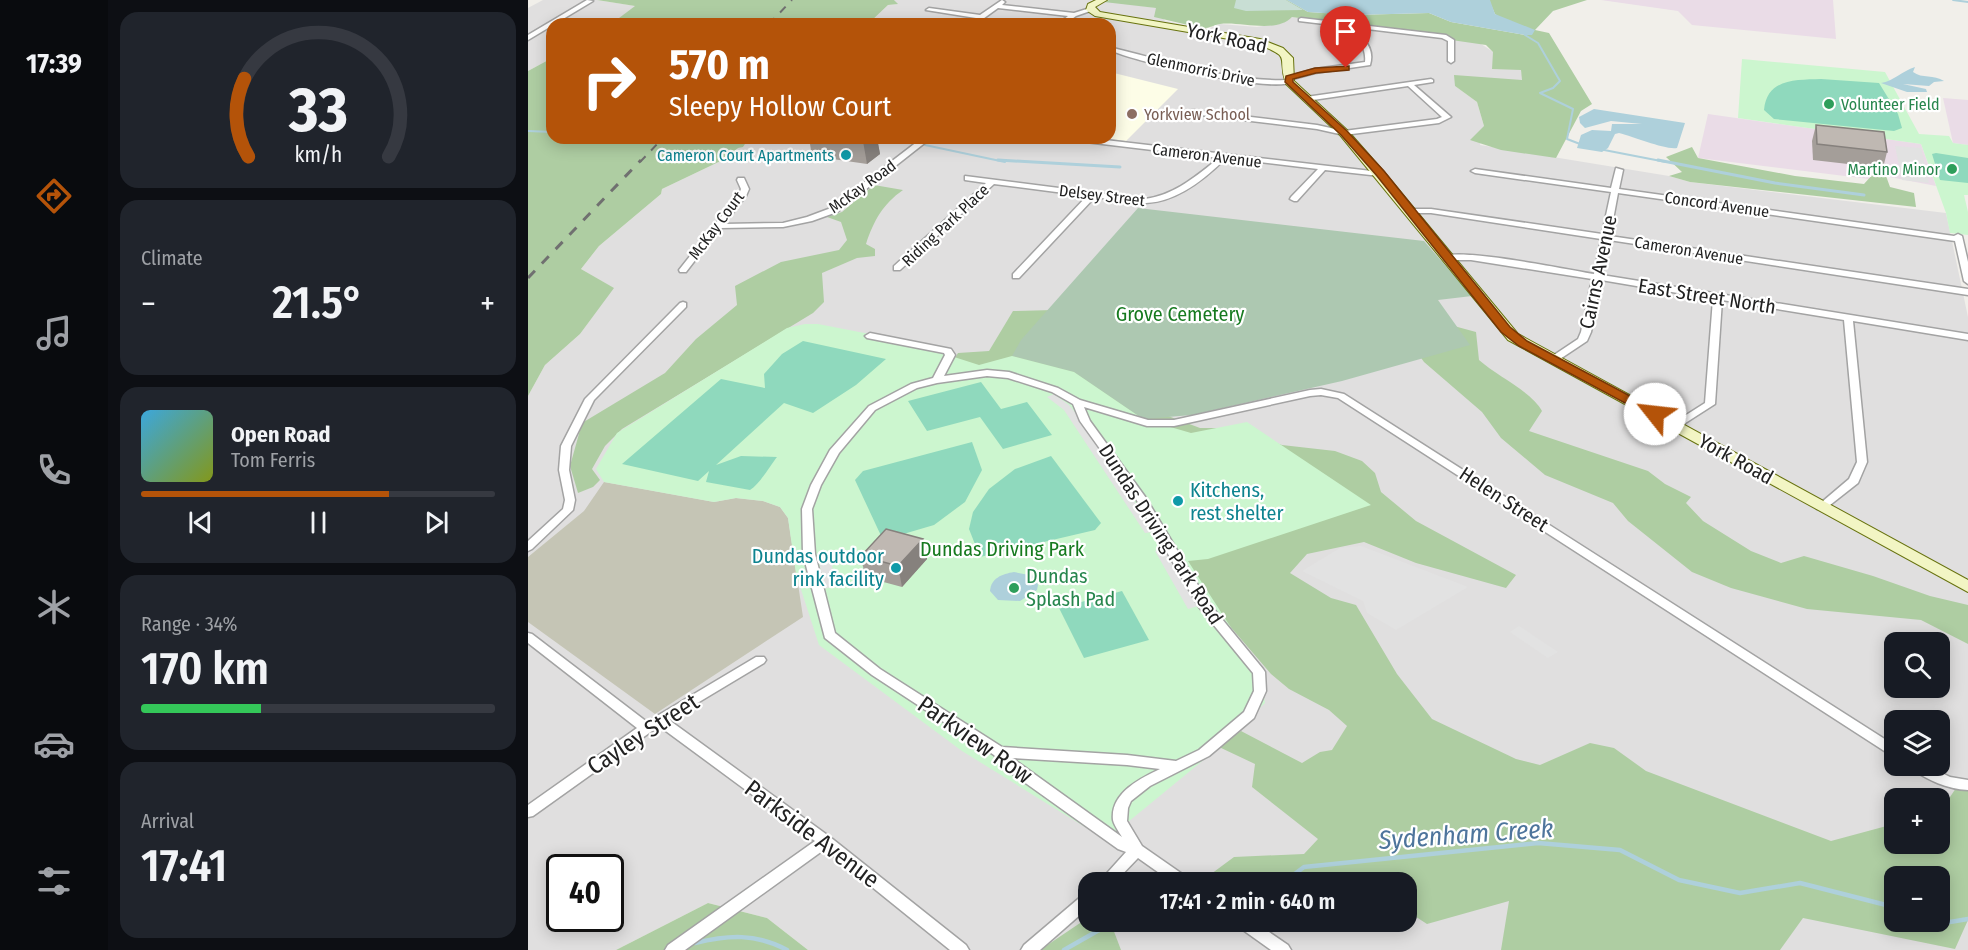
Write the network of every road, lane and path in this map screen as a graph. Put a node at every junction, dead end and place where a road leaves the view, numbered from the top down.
1 (1004, 0) edge
2 (1103, 0) edge
3 (590, 1) edge
4 (997, 6) junction
5 (929, 10) dead end
6 (1090, 10) junction
7 (1074, 15) junction
8 (981, 17) joint
9 (562, 18) edge
10 (1070, 18) edge
11 (1301, 20) dead end
12 (1341, 25) junction
13 (546, 27) edge
14 (1374, 28) junction
15 (1355, 34) junction
16 (528, 38) edge
17 (1116, 51) edge
18 (1451, 62) dead end
19 (1289, 80) junction
20 (1431, 81) dead end
21 (1410, 85) junction
22 (1306, 99) junction
23 (1192, 112) dead end
24 (1344, 133) junction
25 (919, 144) edge
26 (1115, 144) edge
27 (1223, 158) junction
28 (1322, 169) junction
29 (1619, 170) dead end
30 (1475, 171) dead end
31 (1380, 174) junction
32 (968, 178) dead end
33 (741, 180) dead end
34 (992, 181) junction
35 (1615, 190) junction
36 (1093, 194) junction
37 (1294, 199) dead end
38 (1410, 211) junction
39 (720, 225) junction
40 (1607, 237) junction
41 (1446, 257) junction
42 (897, 268) dead end
43 (682, 270) dead end
44 (1016, 276) dead end
45 (1599, 279) junction
46 (1968, 281) edge
47 (1968, 292) edge
48 (1718, 297) junction
49 (683, 305) dead end
50 (1848, 318) junction
51 (870, 336) dead end
52 (1968, 337) edge
53 (1554, 359) junction
54 (937, 380) junction
55 (1077, 402) junction
56 (1676, 426) junction
57 (1821, 507) junction
58 (528, 547) edge
59 (1968, 587) edge
60 (528, 637) edge
61 (760, 660) dead end
62 (662, 721) junction
63 (646, 728) junction
64 (1884, 745) edge
65 (999, 752) junction
66 (1178, 766) junction
67 (1937, 776) edge
68 (1968, 785) edge
69 (528, 812) edge
70 (825, 841) junction
71 (1137, 850) junction
72 (1116, 872) edge
73 (1169, 872) edge
74 (1078, 907) edge
75 (1256, 932) edge
76 (673, 950) edge
77 (961, 950) edge
78 (1029, 950) edge
79 (1283, 950) edge

1 - 4 street
2 - 6 street
3 - 9 street
4 - 7 street
4 - 8 street
5 - 8 street
6 - 7 street
6 - 19 street, York Road
7 - 10 street
11 - 12 street
12 - 14 street
12 - 15 street
13 - 16 street
14 - 15 street
14 - 18 street
15 - 19 street, Glenmorris Drive
17 - 19 street, Glenmorris Drive
19 - 22 street, York Road
20 - 21 street
21 - 22 street
21 - 24 street
22 - 24 street, York Road
23 - 24 street
24 - 31 street, York Road
25 - 39 street, McKay Road
26 - 27 street, Cameron Avenue
27 - 28 street, Cameron Avenue
27 - 36 street, Delsey Street
28 - 31 street, Cameron Avenue
28 - 37 street
29 - 35 street, Cairns Avenue
30 - 35 street, Concord Avenue
31 - 38 street, York Road
32 - 34 street, Delsey Street
33 - 39 street, McKay Court
34 - 36 street, Delsey Street
34 - 42 street, Riding Park Place
35 - 40 street, Cairns Avenue
35 - 46 street, Concord Avenue
36 - 44 street
38 - 40 street, Cameron Avenue
38 - 41 street, York Road
39 - 43 street, McKay Court
40 - 45 street, Cairns Avenue
40 - 47 street, Cameron Avenue
41 - 45 street, East Street North
41 - 53 street, York Road
45 - 48 street, East Street North
45 - 53 street, Cairns Avenue
48 - 50 street, East Street North
48 - 56 street
49 - 58 street
50 - 52 street, East Street North
50 - 57 street
51 - 54 street
53 - 56 street, York Road
54 - 55 street
54 - 65 street, Parkview Row
55 - 64 street, Helen Street
55 - 66 street, Dundas Driving Park Road
56 - 57 street, York Road
57 - 59 street, York Road
60 - 63 street
61 - 62 street, Cayley Street
62 - 63 street, Cayley Street
62 - 70 street, Parkside Avenue
63 - 69 street, Cayley Street
65 - 66 street
65 - 71 street, Parkview Row
66 - 71 street, Dundas Driving Park Road
67 - 68 street
70 - 76 street
70 - 77 street, Parkside Avenue
71 - 72 street
71 - 73 street, Parkview Row
74 - 78 street
75 - 79 street

